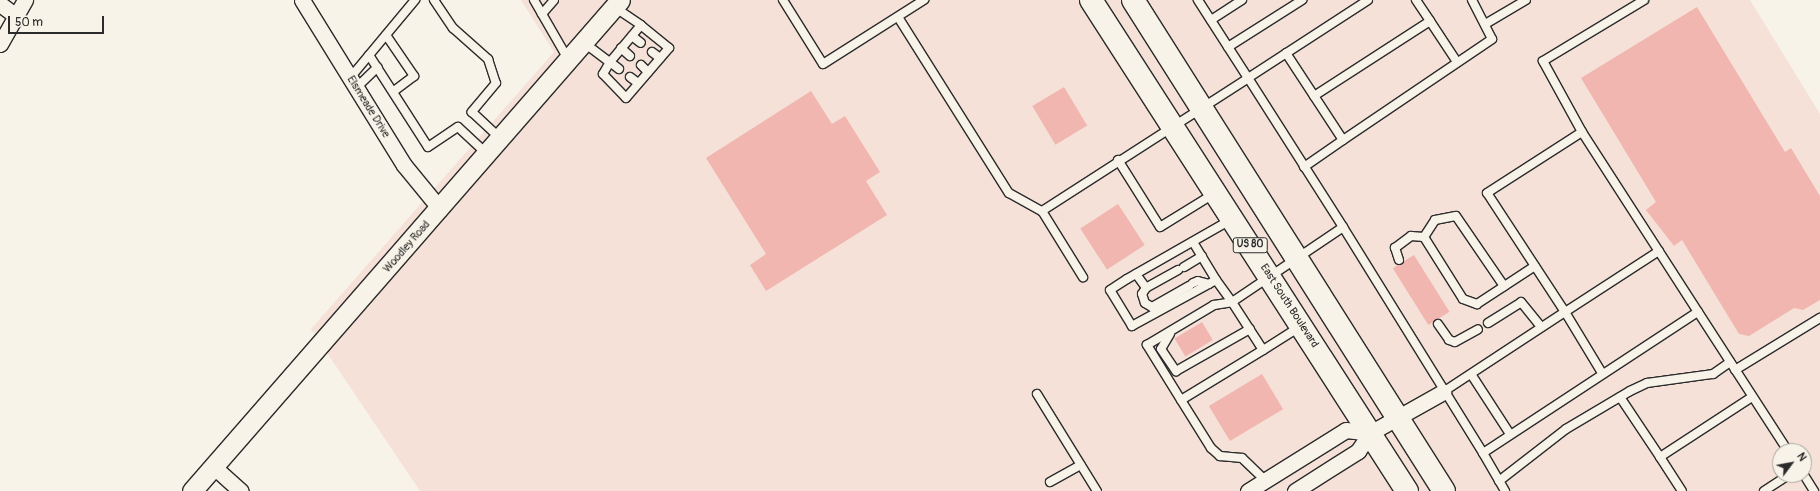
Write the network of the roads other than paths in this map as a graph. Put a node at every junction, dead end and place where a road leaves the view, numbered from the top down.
1 (25, 0) edge
2 (302, 0) edge
3 (415, 0) edge
4 (434, 0) edge
5 (534, 0) edge
6 (554, 0) edge
7 (783, 0) edge
8 (924, 0) edge
9 (1091, 0) edge
10 (1133, 0) edge
11 (1198, 0) edge
12 (1242, 0) edge
13 (1302, 0) edge
14 (1368, 0) edge
15 (1416, 0) edge
16 (1472, 0) edge
17 (1526, 0) edge
18 (1644, 0) edge
19 (617, 3) edge
20 (0, 4) edge
21 (542, 14) junction
22 (16, 16) junction
23 (898, 17) junction
24 (1211, 20) junction
25 (1430, 21) junction
26 (1487, 23) junction
27 (641, 25) junction
28 (386, 35) junction
29 (632, 36) junction
30 (584, 42) junction
31 (641, 43) dead end
32 (0, 44) edge
33 (1228, 47) junction
34 (621, 48) junction
35 (652, 52) dead end
36 (1286, 53) junction
37 (369, 55) junction
38 (630, 56) dead end
39 (660, 58) junction
40 (568, 60) junction
41 (610, 62) junction
42 (1457, 62) junction
43 (640, 65) dead end
44 (378, 67) junction
45 (619, 68) dead end
46 (648, 72) junction
47 (630, 77) dead end
48 (1248, 78) junction
49 (353, 83) junction
50 (638, 84) junction
51 (394, 91) junction
52 (1314, 96) junction
53 (1201, 107) junction
54 (1171, 124) junction
55 (1582, 132) junction
56 (500, 139) junction
57 (1343, 140) junction
58 (487, 154) junction
59 (1118, 160) junction
60 (1304, 167) junction
61 (1216, 193) junction
62 (440, 209) junction
63 (1042, 211) junction
64 (1232, 218) junction
65 (1343, 227) junction
66 (1424, 237) junction
67 (1193, 242) junction
68 (1659, 251) junction
69 (1202, 256) junction
70 (1296, 256) junction
71 (1399, 260) dead end
72 (1534, 266) junction
73 (1136, 274) junction
74 (1083, 277) dead end
75 (1270, 277) junction
76 (1212, 282) junction
77 (1504, 286) junction
78 (1146, 288) junction
79 (1232, 302) junction
80 (1564, 312) junction
81 (1698, 312) junction
82 (1820, 318) edge
83 (1488, 322) dead end
84 (1438, 324) dead end
85 (1302, 326) junction
86 (1541, 327) junction
87 (1250, 329) junction
88 (1478, 329) dead end
89 (1172, 330) junction
90 (1263, 350) junction
91 (1730, 362) junction
92 (1735, 370) junction
93 (1602, 373) junction
94 (1471, 374) junction
95 (1443, 392) junction
96 (1037, 394) dead end
97 (1620, 397) junction
98 (1752, 397) junction
99 (1182, 400) junction
100 (1398, 417) junction
101 (1370, 433) junction
102 (1510, 434) junction
103 (1783, 443) edge
104 (1483, 453) junction
105 (1660, 457) junction
106 (1081, 465) junction
107 (214, 467) junction
108 (1265, 480) junction
109 (1500, 481) junction
110 (1050, 482) dead end
111 (1776, 483) edge
112 (192, 491) edge
113 (241, 491) edge
114 (1097, 491) edge
115 (1248, 491) edge
116 (1296, 491) edge
117 (1407, 491) edge
118 (1444, 491) edge
119 (1506, 491) edge
120 (1682, 491) edge
121 (1764, 491) edge

1 - 22 street
2 - 49 street, Elsmeade Drive
3 - 28 lane
4 - 56 lane
5 - 21 lane
6 - 21 lane
7 - 23 lane
8 - 23 lane
9 - 54 highway, East South Boulevard / US 80
10 - 53 highway, US 80
11 - 24 lane
12 - 24 lane
13 - 33 lane
14 - 36 lane
15 - 25 lane
16 - 26 lane
17 - 26 lane
18 - 55 lane
19 - 27 lane
19 - 30 street, Woodley Road
20 - 22 street
21 - 40 lane
22 - 32 street
23 - 63 lane
24 - 33 lane
25 - 42 lane
25 - 52 lane
26 - 42 lane
27 - 29 lane
27 - 39 lane
28 - 37 lane
28 - 51 lane
29 - 31 lane
29 - 34 lane
30 - 40 street, Woodley Road
30 - 41 lane
33 - 48 lane
34 - 38 lane
34 - 41 lane
35 - 39 lane
36 - 48 lane
36 - 52 lane
37 - 44 lane
37 - 49 lane
39 - 46 lane
40 - 56 street, Woodley Road
41 - 45 lane
41 - 50 lane
42 - 57 lane
43 - 46 lane
44 - 49 lane
44 - 51 lane
46 - 50 lane
47 - 50 lane
48 - 53 lane
48 - 60 lane
49 - 62 street, Elsmeade Drive
51 - 58 lane
52 - 57 lane
53 - 54 lane
53 - 70 highway, US 80
54 - 59 lane
54 - 61 highway, East South Boulevard / US 80
55 - 68 lane
55 - 72 lane
56 - 58 street, Woodley Road
57 - 60 lane
58 - 62 street, Woodley Road
59 - 61 lane
59 - 63 lane
60 - 65 lane
61 - 64 highway, East South Boulevard / US 80
62 - 107 street, Woodley Road
63 - 74 lane
64 - 67 lane
64 - 75 highway, East South Boulevard / US 80
65 - 70 lane
65 - 95 lane
66 - 71 lane
66 - 77 lane
66 - 77 lane
67 - 69 lane
67 - 73 lane
68 - 80 lane
68 - 81 lane
69 - 76 lane
69 - 78 lane
70 - 75 lane
70 - 100 highway, US 80
72 - 77 lane
72 - 80 lane
73 - 76 lane
73 - 78 lane
75 - 79 lane
75 - 85 highway, East South Boulevard / US 80
76 - 78 lane
76 - 79 lane
79 - 87 lane
79 - 89 lane
80 - 86 lane
80 - 93 lane
81 - 91 lane
81 - 93 lane
82 - 92 lane
83 - 86 lane
84 - 88 lane
85 - 90 lane
85 - 101 highway, East South Boulevard / US 80
86 - 94 lane
87 - 89 lane
87 - 90 lane
89 - 99 lane
90 - 99 lane
91 - 92 lane
91 - 97 lane
92 - 98 lane
93 - 102 lane
94 - 95 lane
94 - 102 lane
95 - 100 street
95 - 104 lane
96 - 106 lane
97 - 105 lane
97 - 109 lane
98 - 103 lane
98 - 105 lane
99 - 108 lane
100 - 101 street
100 - 118 highway, US 80
101 - 108 street
101 - 116 street
101 - 117 highway, East South Boulevard / US 80
102 - 104 lane
104 - 109 lane
105 - 120 lane
106 - 110 lane
106 - 114 lane
107 - 112 street, Woodley Road
107 - 113 street
108 - 115 street
109 - 119 lane
111 - 121 lane

